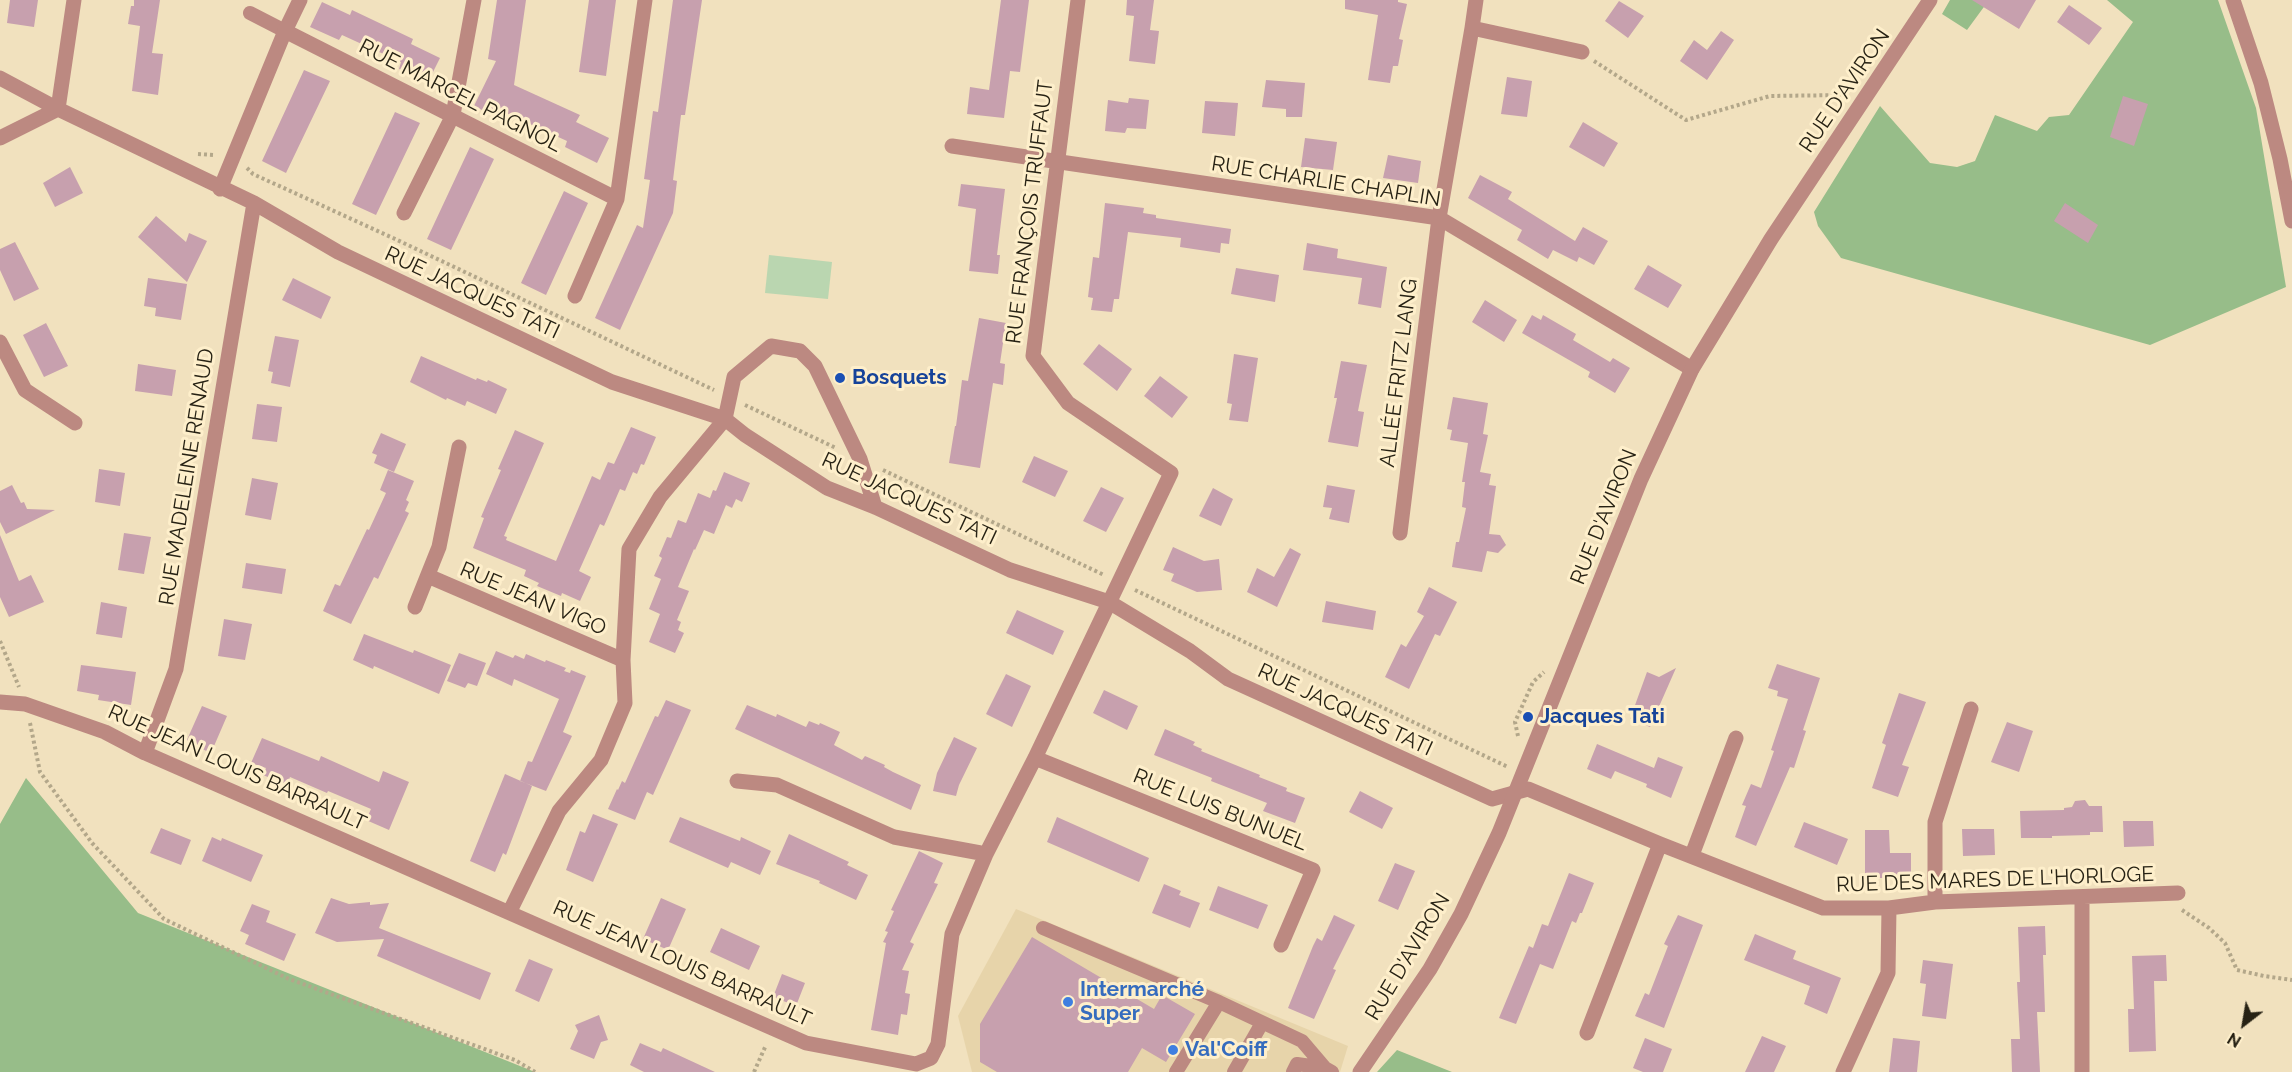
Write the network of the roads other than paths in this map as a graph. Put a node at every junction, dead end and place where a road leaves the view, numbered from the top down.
1 (74, 0) edge
2 (300, 0) edge
3 (474, 0) edge
4 (645, 0) edge
5 (1078, 0) edge
6 (1476, 0) edge
7 (1930, 0) edge
8 (2234, 0) edge
9 (250, 13) dead end
10 (1472, 28) junction
11 (285, 31) junction
12 (1582, 52) road end
13 (0, 78) edge
14 (58, 109) junction
15 (453, 115) junction
16 (0, 138) edge
17 (952, 146) dead end
18 (2286, 159) edge
19 (1056, 162) junction
20 (220, 189) junction
21 (617, 199) junction
22 (254, 203) junction
23 (404, 213) dead end
24 (1439, 218) junction
25 (2292, 221) edge
26 (575, 296) dead end
27 (0, 342) edge
28 (1692, 369) junction
29 (725, 419) junction
30 (75, 423) dead end
31 (459, 447) dead end
32 (875, 507) junction
33 (1400, 533) dead end
34 (428, 576) junction
35 (1109, 602) junction
36 (416, 607) dead end
37 (623, 660) junction
38 (0, 702) edge
39 (1971, 709) dead end
40 (1736, 738) dead end
41 (145, 753) junction
42 (1035, 758) junction
43 (737, 782) dead end
44 (1514, 792) junction
45 (1660, 844) junction
46 (986, 854) junction
47 (1692, 855) junction
48 (2178, 893) dead end
49 (2082, 897) junction
50 (1935, 902) junction
51 (1889, 908) junction
52 (510, 911) junction
53 (1043, 928) dead end
54 (1281, 945) dead end
55 (1219, 1002) junction
56 (1262, 1023) junction
57 (1587, 1033) dead end
58 (1328, 1070) edge
59 (1176, 1072) edge
60 (1234, 1072) edge
61 (1293, 1072) edge
62 (1360, 1072) edge
63 (1843, 1072) edge
64 (2082, 1072) edge

1 - 14 street
2 - 11 street
3 - 15 street
4 - 21 street
5 - 19 street, RUE FRANÇOIS TRUFFAUT
6 - 10 street, ALLÉE FRITZ LANG
7 - 28 street, RUE D'AVIRON
8 - 18 street
9 - 11 lane
10 - 12 street
10 - 24 street, ALLÉE FRITZ LANG
11 - 15 street, RUE MARCEL PAGNOL
11 - 20 street
13 - 14 street, RUE JACQUES TATI
14 - 16 street
14 - 20 street, RUE JACQUES TATI
15 - 21 street, RUE MARCEL PAGNOL
15 - 23 street
17 - 19 street, RUE CHARLIE CHAPLIN
18 - 25 street
19 - 24 street, RUE CHARLIE CHAPLIN
19 - 35 street, RUE FRANÇOIS TRUFFAUT
20 - 22 street, RUE JACQUES TATI
21 - 26 street
22 - 29 street, RUE JACQUES TATI
22 - 41 street, RUE MADELEINE RENAUD
24 - 28 street, RUE CHARLIE CHAPLIN
24 - 33 street, ALLÉE FRITZ LANG
27 - 30 street
28 - 44 street, RUE D'AVIRON
29 - 32 street, RUE JACQUES TATI
29 - 32 street
29 - 37 street
31 - 34 street, RUE JEAN VIGO
32 - 35 street, RUE JACQUES TATI
34 - 36 street, RUE JEAN VIGO
34 - 37 street, RUE JEAN VIGO
35 - 42 street, RUE JEAN LOUIS BARRAULT
35 - 44 street, RUE JACQUES TATI
37 - 52 street
38 - 41 street, RUE JEAN LOUIS BARRAULT
39 - 50 street
40 - 47 street
41 - 52 street, RUE JEAN LOUIS BARRAULT
42 - 46 street, RUE JEAN LOUIS BARRAULT
42 - 54 street, RUE LUIS BUNUEL
43 - 46 street
44 - 45 street, RUE DES MARES DE L'HORLOGE
44 - 62 street, RUE D'AVIRON
45 - 47 street, RUE DES MARES DE L'HORLOGE
45 - 57 street
46 - 52 street, RUE JEAN LOUIS BARRAULT
47 - 51 street, RUE DES MARES DE L'HORLOGE
48 - 49 street, RUE DES MARES DE L'HORLOGE
49 - 50 street, RUE DES MARES DE L'HORLOGE
49 - 64 street
50 - 51 street, RUE DES MARES DE L'HORLOGE
51 - 63 street
53 - 55 lane
55 - 56 lane
55 - 59 lane
56 - 58 lane
56 - 60 lane
58 - 61 lane

